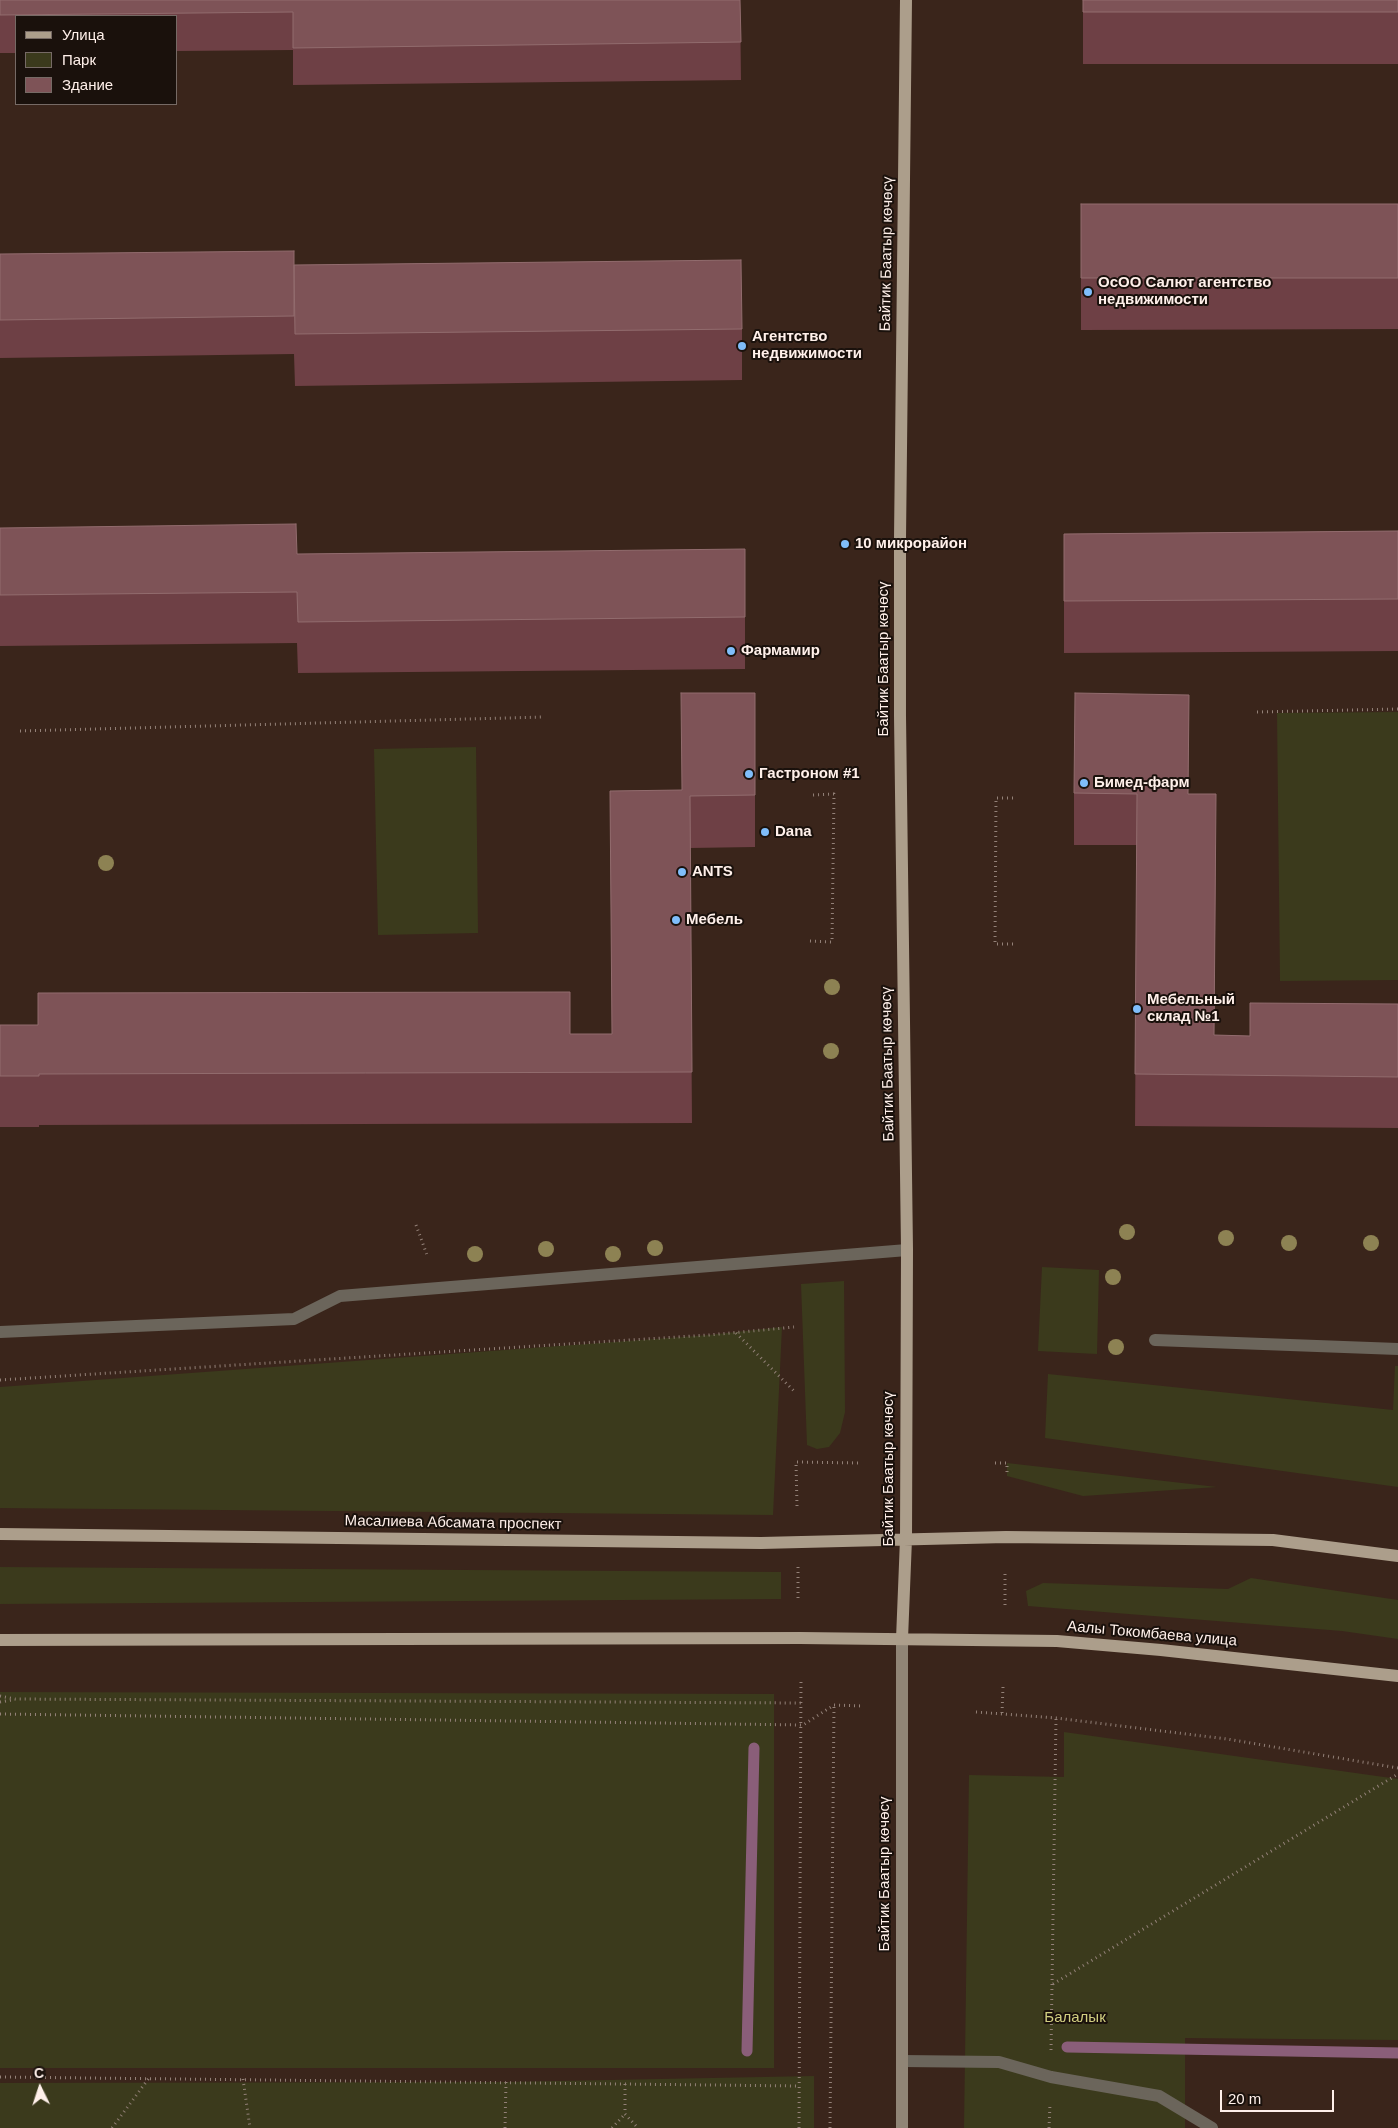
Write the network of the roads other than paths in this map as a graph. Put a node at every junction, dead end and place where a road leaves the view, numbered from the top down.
1 (906, 0) edge
2 (907, 1250) junction
3 (0, 1332) edge
4 (1155, 1340) dead end
5 (1398, 1349) edge
6 (0, 1534) edge
7 (906, 1539) junction
8 (1398, 1556) edge
9 (902, 1639) junction
10 (0, 1640) edge
11 (1398, 1676) edge
12 (902, 2061) junction
13 (902, 2128) edge
14 (1212, 2128) edge

1 - 2 main road, Байтик Баатыр көчөсү
2 - 3 street
2 - 7 main road, Байтик Баатыр көчөсү
4 - 5 street
6 - 7 main road, Масалиева Абсамата проспект
7 - 8 main road
7 - 9 main road, Байтик Баатыр көчөсү
9 - 10 main road
9 - 11 main road, Аалы Токомбаева улица
9 - 12 main road, Байтик Баатыр көчөсү
12 - 13 main road, Байтик Баатыр көчөсү
12 - 14 street

